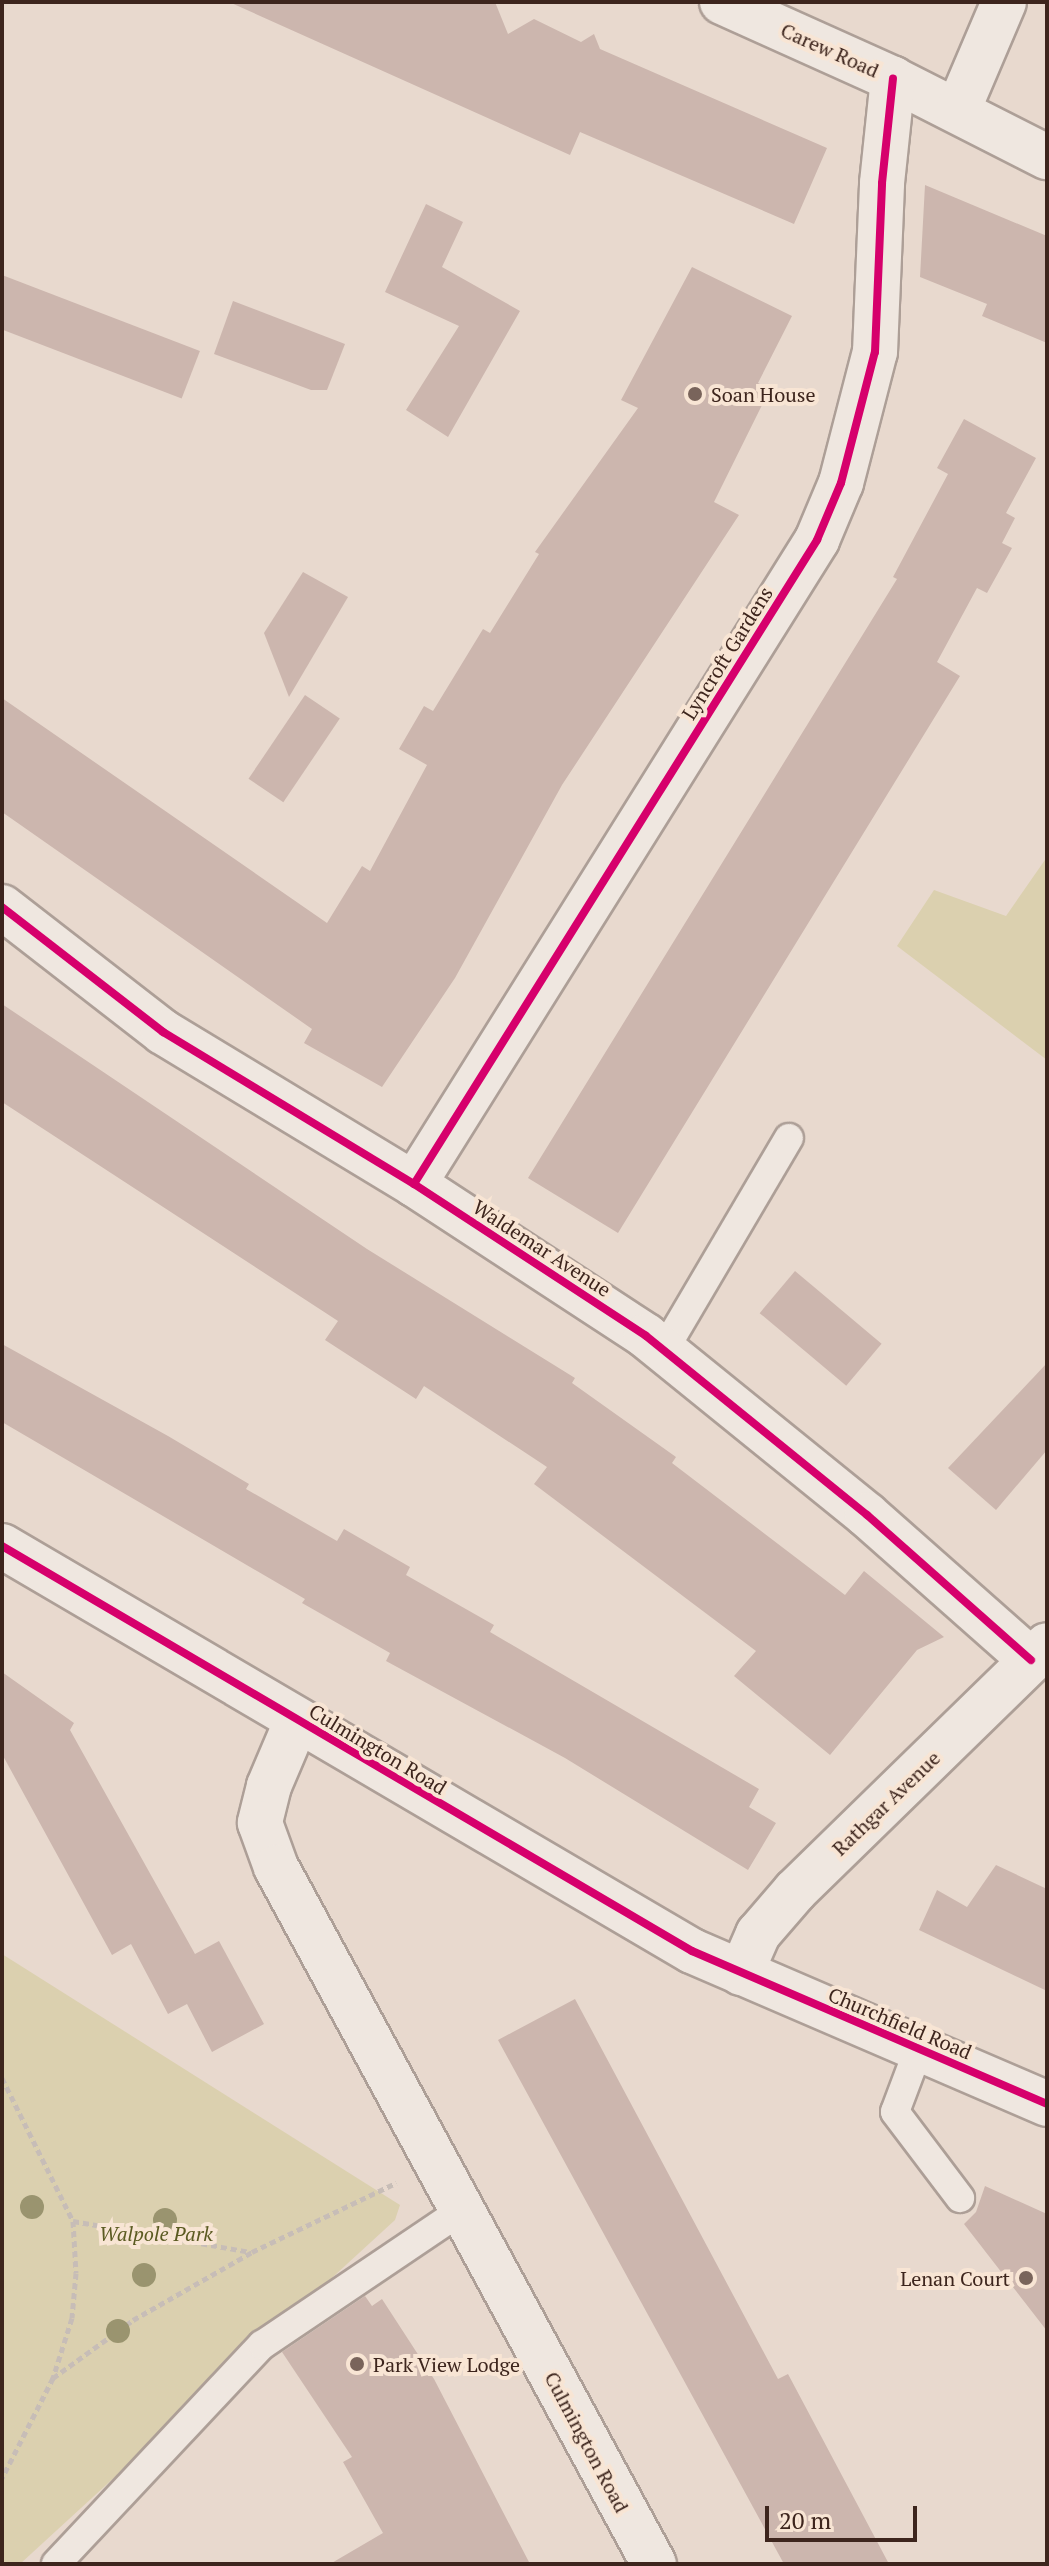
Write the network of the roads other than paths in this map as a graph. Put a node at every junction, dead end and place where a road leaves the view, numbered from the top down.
1 (722, 2) edge
2 (1004, 2) edge
3 (893, 79) junction
4 (958, 110) junction
5 (1047, 157) edge
6 (2, 907) edge
7 (789, 1138) dead end
8 (414, 1184) junction
9 (664, 1350) junction
10 (2, 1546) edge
11 (1039, 1652) edge
12 (297, 1720) junction
13 (741, 1973) junction
14 (919, 2048) junction
15 (1047, 2104) edge
16 (960, 2198) dead end
17 (462, 2210) junction
18 (56, 2564) edge
19 (654, 2564) edge

1 - 3 street, Carew Road
2 - 4 street
3 - 4 street, Carew Road
3 - 8 street, Lyncroft Gardens
4 - 5 street, Carew Road
6 - 8 street, Waldemar Avenue
7 - 9 lane
8 - 9 street, Waldemar Avenue
9 - 11 street, Waldemar Avenue
10 - 12 street, Culmington Road
11 - 13 street, Rathgar Avenue
12 - 13 street, Culmington Road
12 - 17 street, Culmington Road
13 - 14 street, Churchfield Road
14 - 15 street, Churchfield Road
14 - 16 lane
17 - 18 lane
17 - 19 street, Culmington Road

